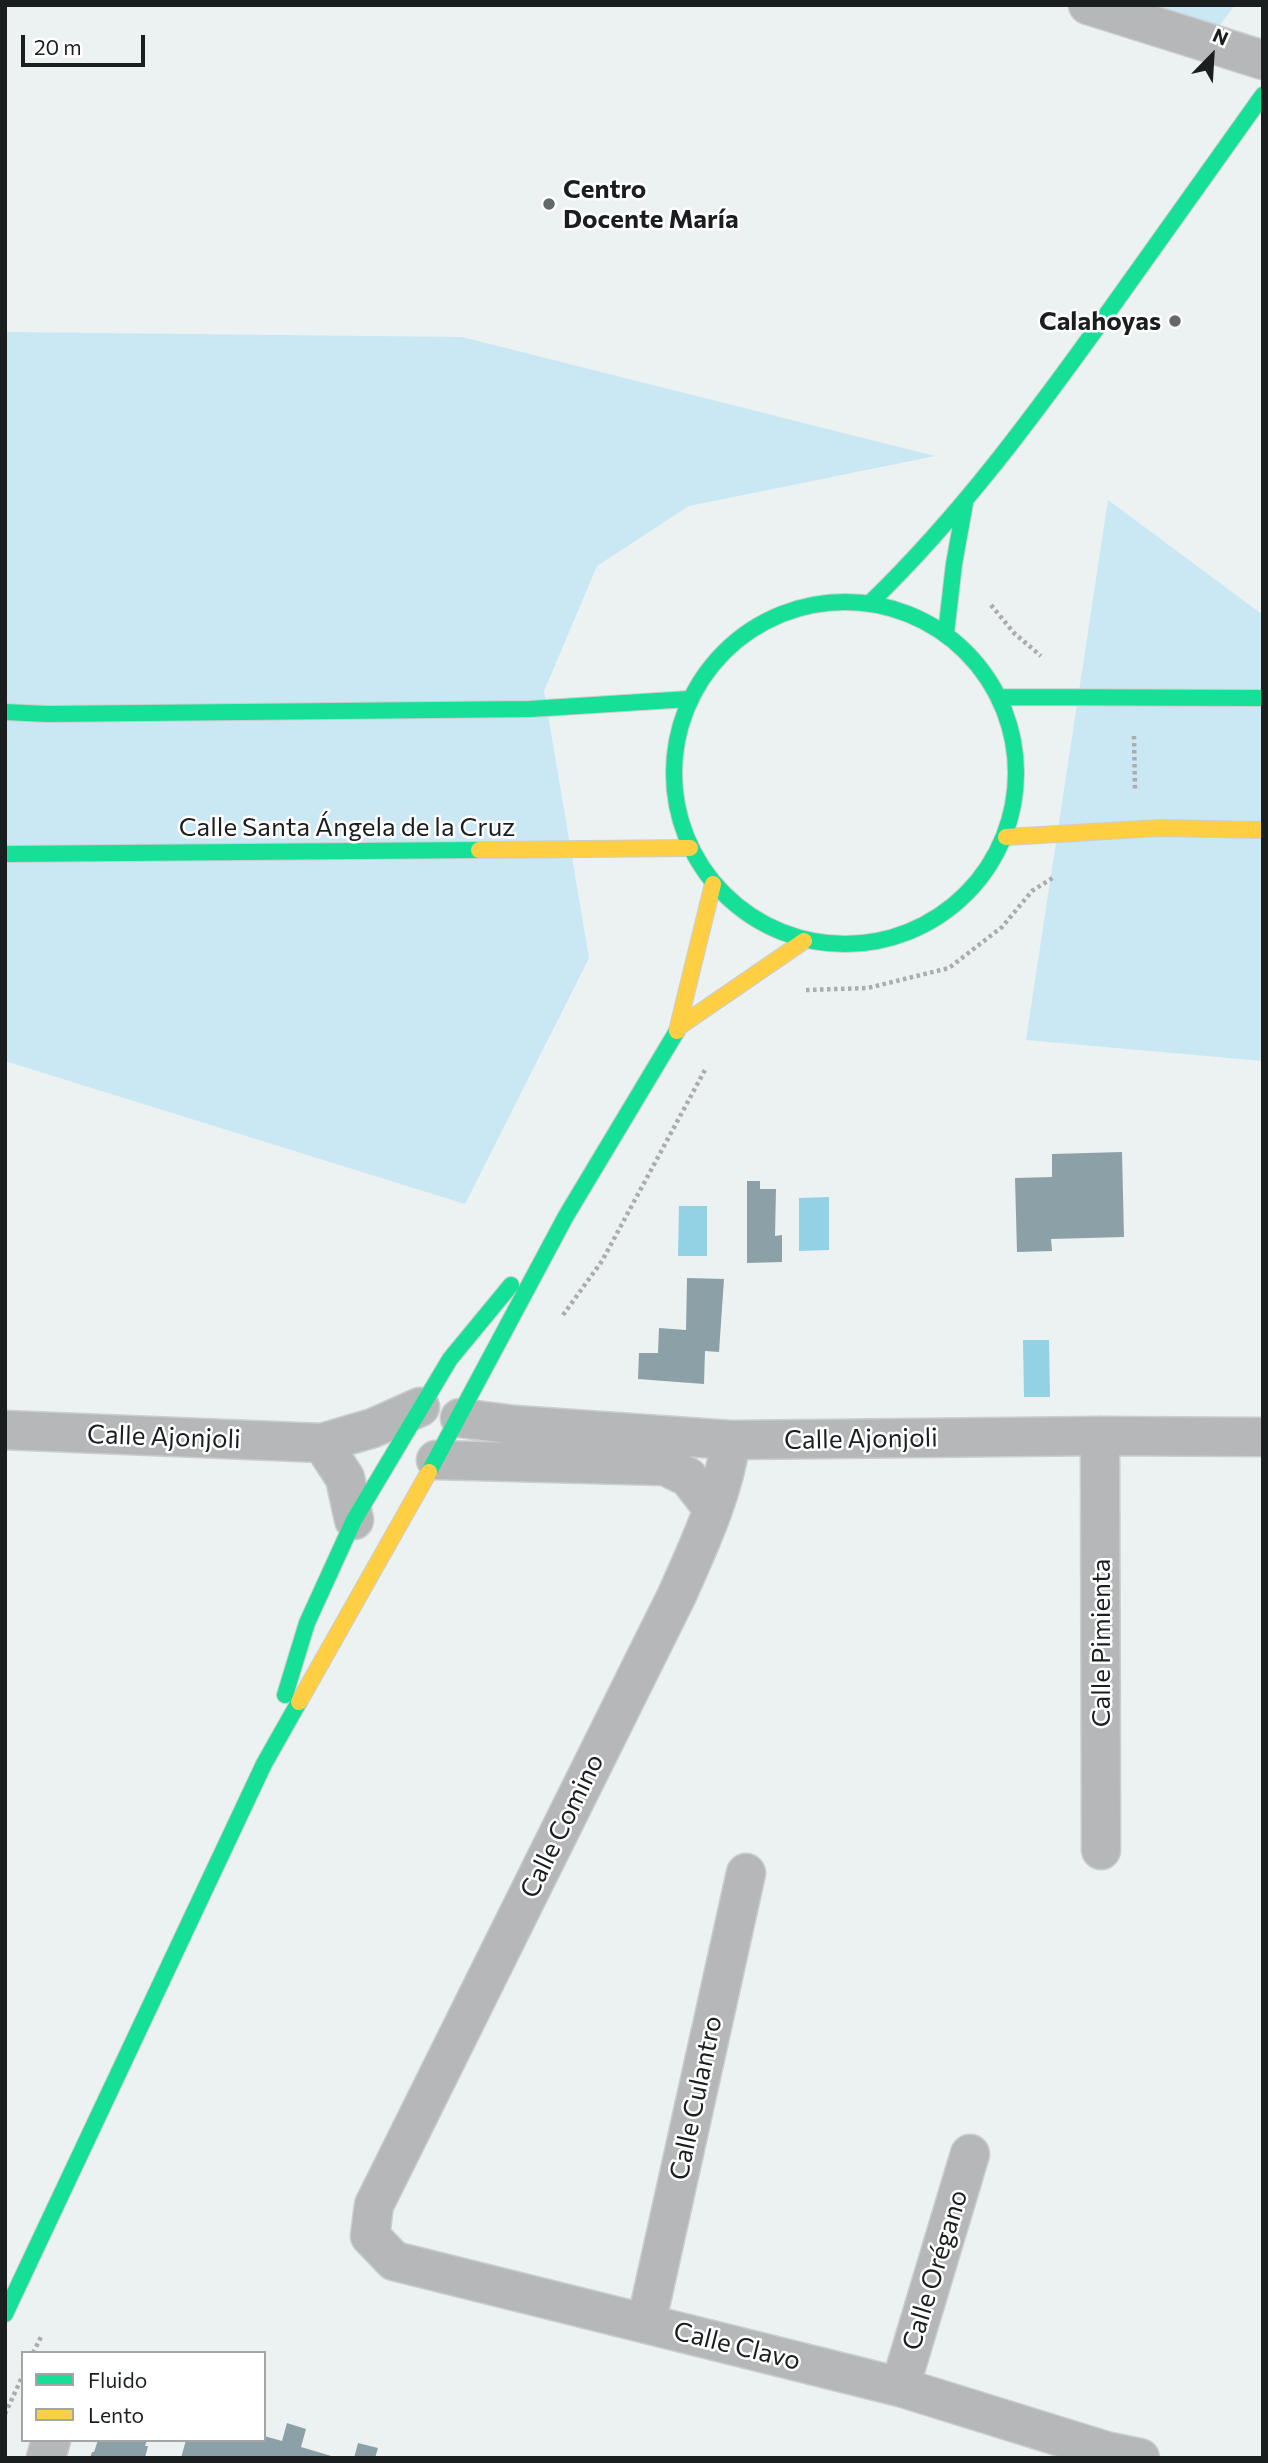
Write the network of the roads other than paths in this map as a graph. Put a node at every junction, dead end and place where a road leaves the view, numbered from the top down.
1 (1088, 5) edge
2 (1263, 60) edge
3 (1263, 95) edge
4 (965, 503) junction
5 (870, 603) junction
6 (946, 634) junction
7 (1000, 698) junction
8 (1263, 698) edge
9 (690, 699) junction
10 (5, 712) edge
11 (1263, 830) edge
12 (1006, 837) junction
13 (690, 848) junction
14 (5, 855) edge
15 (713, 884) junction
16 (804, 941) junction
17 (680, 1026) junction
18 (566, 1216) junction
19 (419, 1407) junction
20 (460, 1418) junction
21 (5, 1430) edge
22 (1100, 1436) junction
23 (1263, 1437) edge
24 (731, 1440) junction
25 (323, 1443) junction
26 (436, 1460) junction
27 (713, 1509) junction
28 (355, 1520) junction
29 (264, 1764) junction
30 (1101, 1850) dead end
31 (746, 1873) dead end
32 (970, 2154) dead end
33 (374, 2205) joint
34 (5, 2314) edge
35 (646, 2324) junction
36 (900, 2387) junction
37 (1140, 2458) edge

1 - 2 street
3 - 4 main road
4 - 5 main road
4 - 6 main road
5 - 6 main road
5 - 9 main road
6 - 7 main road
7 - 8 main road
7 - 12 main road
9 - 10 main road
9 - 13 main road
11 - 12 main road
12 - 16 main road
13 - 14 main road, Calle Santa Ángela de la Cruz
13 - 15 main road
15 - 16 main road
15 - 17 main road
16 - 17 main road
17 - 18 main road
18 - 19 main road
18 - 20 main road
19 - 25 street, Calle Ajonjoli
19 - 28 main road
20 - 24 street, Calle Ajonjoli
20 - 26 main road
21 - 25 street, Calle Ajonjoli
22 - 23 street, Calle Ajonjoli
22 - 24 street, Calle Ajonjoli
22 - 30 street, Calle Pimienta
24 - 27 street, Calle Comino
25 - 28 street
26 - 27 street
26 - 29 main road
27 - 33 street, Calle Comino
28 - 29 main road
29 - 34 main road
31 - 35 street, Calle Culantro
32 - 36 street, Calle Orégano
33 - 35 street, Calle Clavo
35 - 36 street, Calle Clavo
36 - 37 street, Calle Clavo

